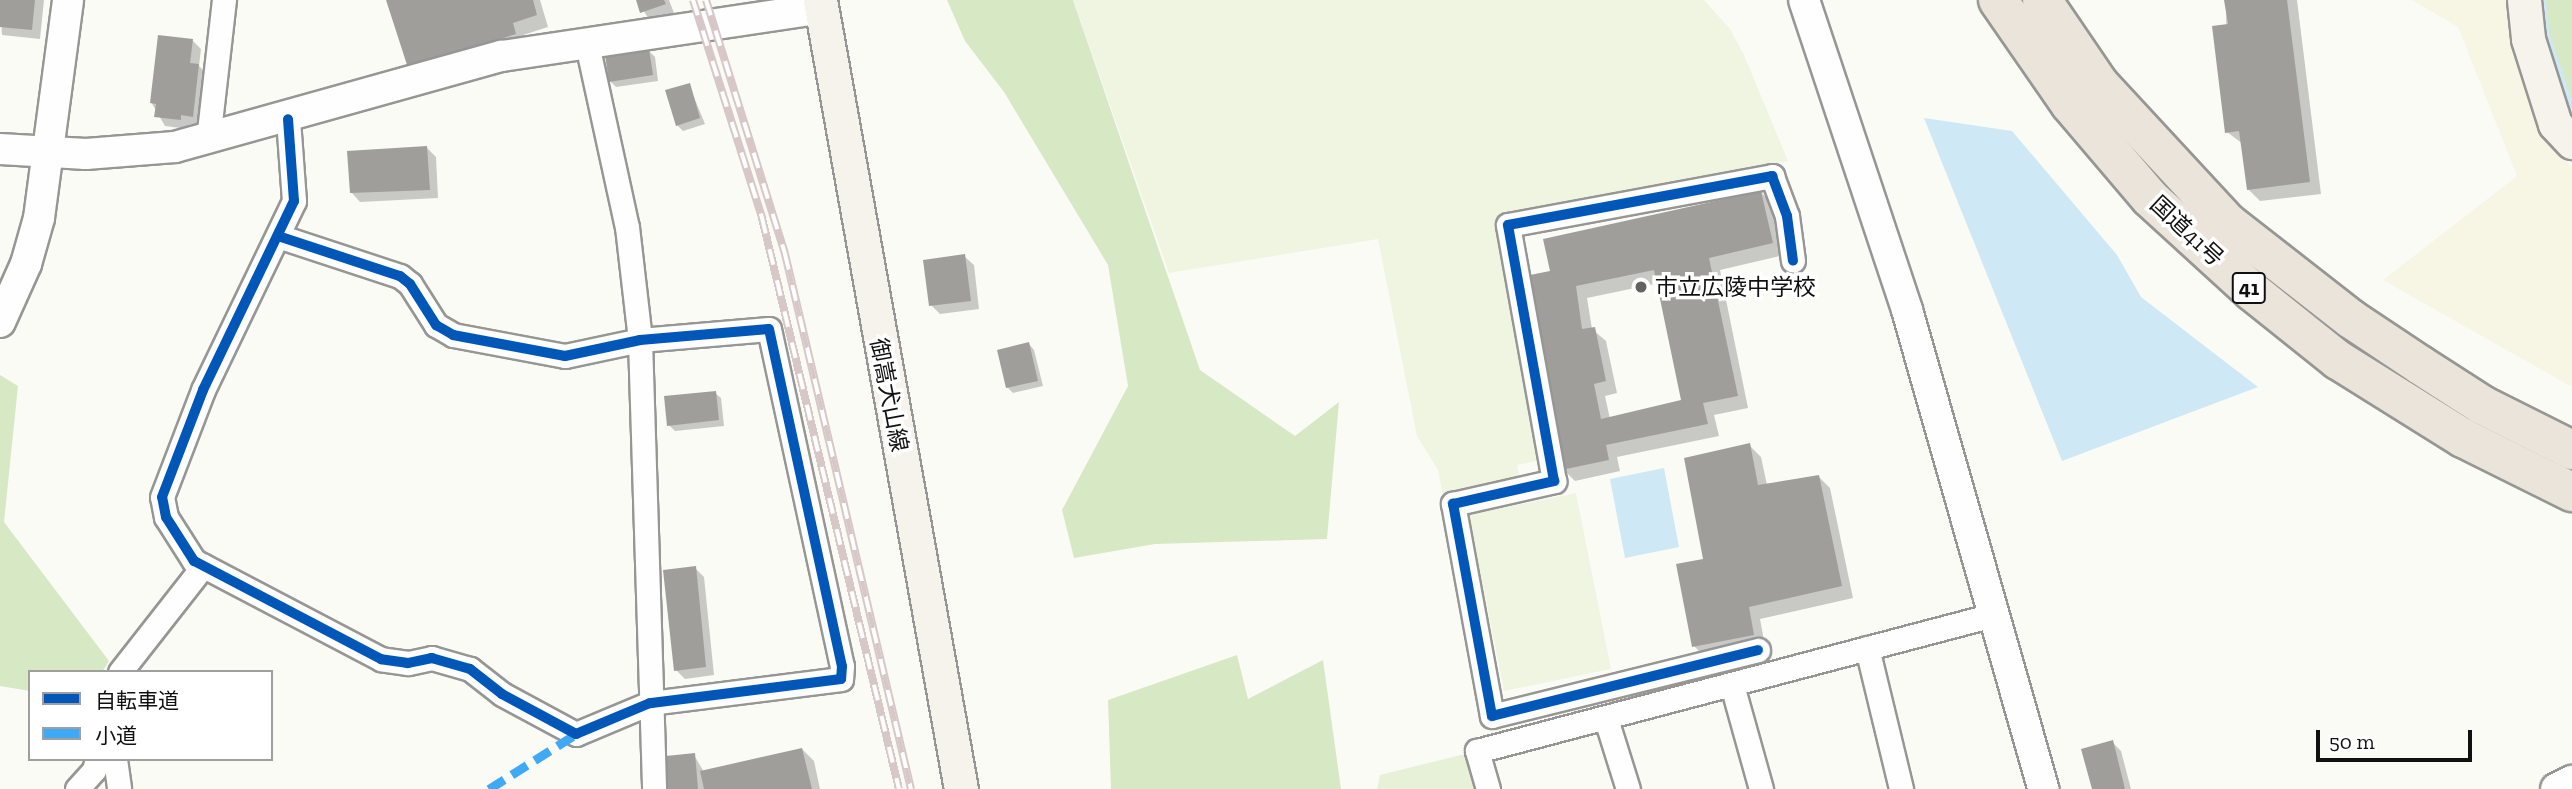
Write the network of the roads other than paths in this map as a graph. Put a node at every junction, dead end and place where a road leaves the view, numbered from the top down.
1 (68, 0) edge
2 (225, 0) edge
3 (1804, 0) edge
4 (1998, 0) edge
5 (2042, 0) edge
6 (2524, 0) edge
7 (821, 4) edge
8 (587, 44) junction
9 (288, 119) junction
10 (208, 140) junction
11 (2572, 142) edge
12 (0, 149) edge
13 (50, 154) junction
14 (278, 236) junction
15 (1793, 261) dead end
16 (0, 323) edge
17 (640, 340) junction
18 (2572, 450) edge
19 (2572, 492) edge
20 (203, 566) junction
21 (1993, 615) junction
22 (1867, 648) junction
23 (1758, 650) dead end
24 (122, 670) edge
25 (1732, 685) junction
26 (650, 703) junction
27 (1606, 719) junction
28 (96, 761) edge
29 (115, 761) edge
30 (2572, 781) edge
31 (77, 789) edge
32 (119, 789) edge
33 (654, 789) edge
34 (961, 789) edge
35 (1488, 789) edge
36 (1628, 789) edge
37 (1761, 789) edge
38 (1901, 789) edge
39 (2043, 789) edge
40 (2556, 789) edge

1 - 13 street
2 - 10 street
3 - 21 street
4 - 19 highway, 国道41号 / 41
5 - 18 highway, 国道41号 / 41
6 - 11 main road
7 - 8 street
7 - 34 main road, 御嵩犬山線
8 - 9 street
8 - 17 street
9 - 10 street
9 - 14 street
10 - 13 street
12 - 13 street
13 - 16 street
14 - 17 street
14 - 20 street
15 - 23 street
17 - 26 street
17 - 26 street
20 - 24 street
20 - 26 street
21 - 22 street
21 - 39 street
22 - 25 street
22 - 38 street
25 - 27 street
25 - 37 street
26 - 33 street
27 - 35 street
27 - 36 street
28 - 31 street
29 - 32 street
30 - 40 street

